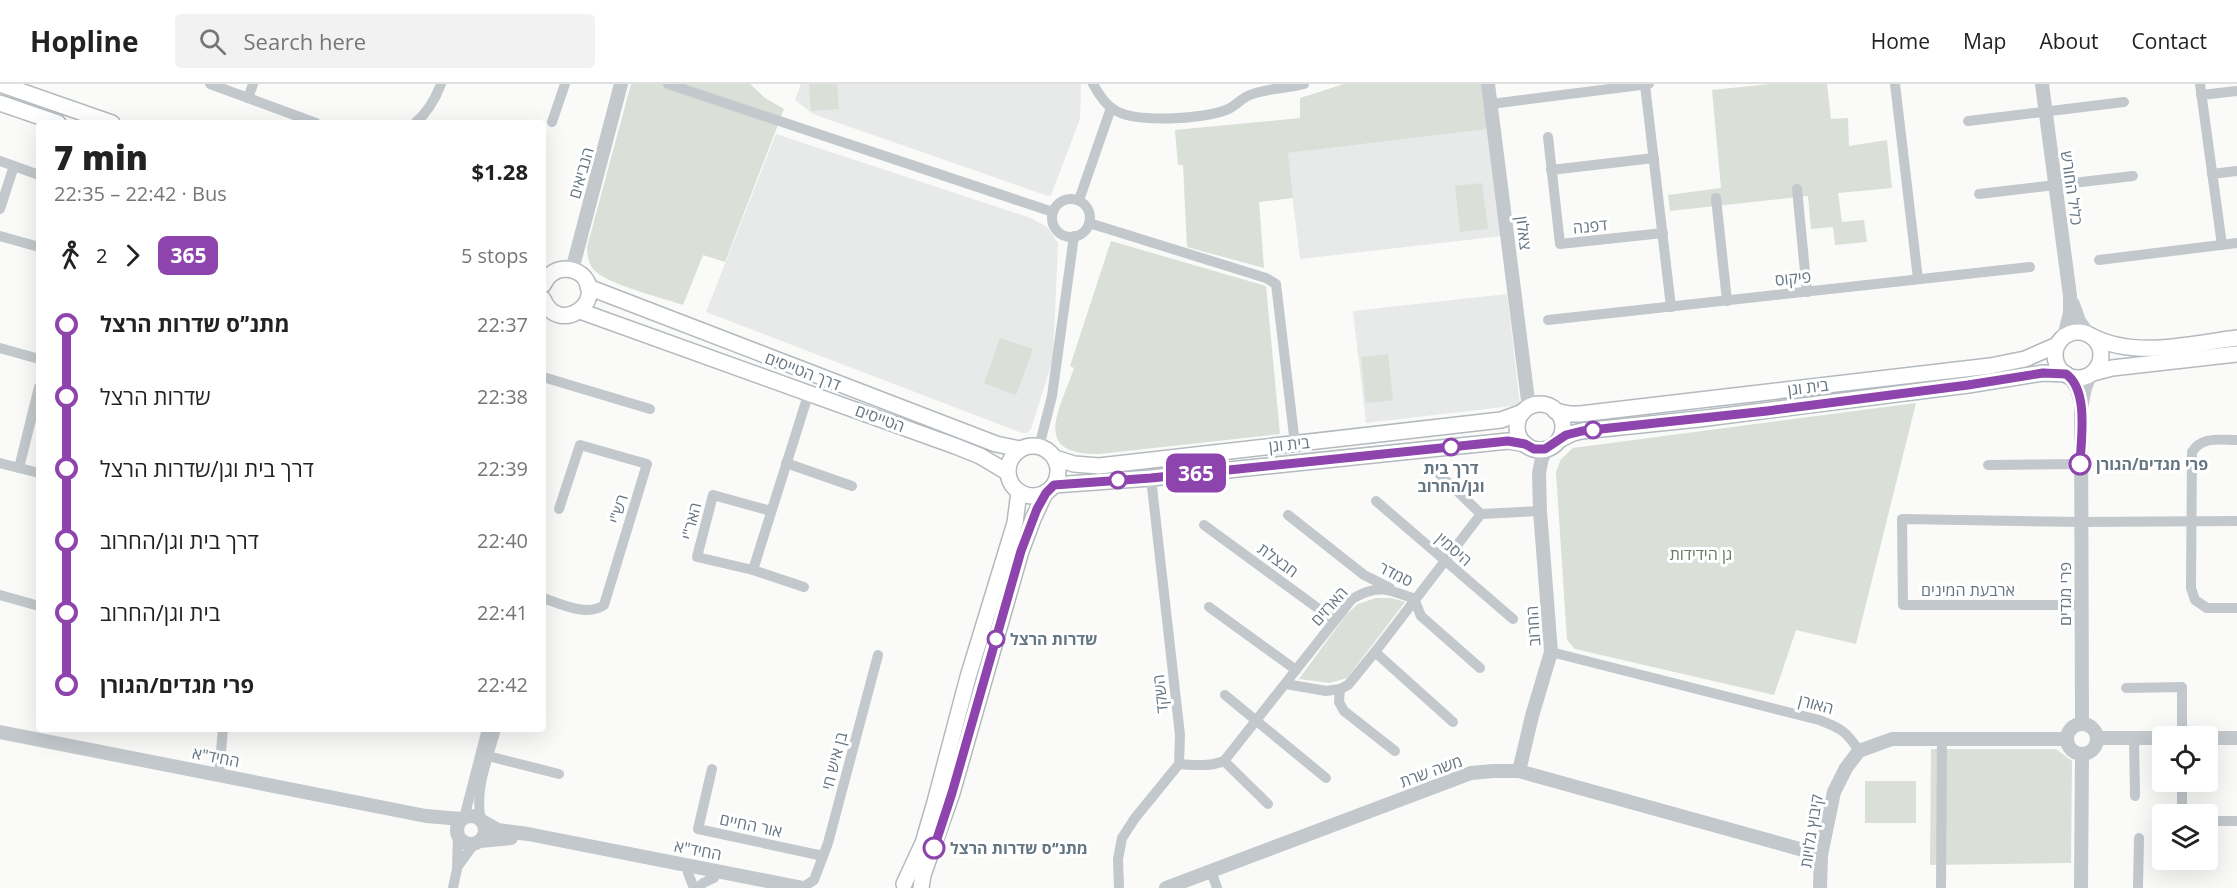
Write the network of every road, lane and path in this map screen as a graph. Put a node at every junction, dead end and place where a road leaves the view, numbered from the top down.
1 (0, 84) edge
2 (210, 84) edge
3 (253, 84) edge
4 (441, 84) edge
5 (565, 84) edge
6 (621, 84) edge
7 (669, 84) edge
8 (1093, 84) edge
9 (1304, 84) edge
10 (1488, 84) edge
11 (1647, 84) edge
12 (1895, 84) edge
13 (2042, 84) edge
14 (2201, 90) edge
15 (2237, 91) edge
16 (248, 98) junction
17 (2124, 102) dead end
18 (0, 104) edge
19 (1491, 104) junction
20 (1112, 108) junction
21 (2046, 112) junction
22 (49, 120) edge
23 (103, 120) edge
24 (308, 120) edge
25 (419, 120) edge
26 (1968, 121) dead end
27 (552, 122) dead end
28 (1548, 137) dead end
29 (1654, 158) junction
30 (0, 161) edge
31 (14, 166) junction
32 (1551, 170) junction
33 (2237, 171) edge
34 (36, 174) edge
35 (2212, 174) junction
36 (2133, 176) dead end
37 (2055, 185) junction
38 (1797, 189) dead end
39 (1979, 194) dead end
40 (1716, 198) dead end
41 (1078, 200) junction
42 (0, 209) edge
43 (1053, 212) junction
44 (1089, 223) junction
45 (1663, 233) junction
46 (0, 236) edge
47 (1074, 236) junction
48 (2237, 243) edge
49 (2222, 245) junction
50 (36, 246) edge
51 (2099, 260) dead end
52 (2030, 267) dead end
53 (572, 270) junction
54 (546, 278) edge
55 (1918, 279) junction
56 (588, 287) junction
57 (1808, 292) junction
58 (2070, 296) junction
59 (1727, 301) junction
60 (546, 304) edge
61 (1671, 307) junction
62 (580, 310) junction
63 (1548, 320) dead end
64 (2089, 335) junction
65 (2237, 338) edge
66 (2060, 341) junction
67 (0, 348) edge
68 (2237, 354) edge
69 (36, 358) edge
70 (2091, 374) junction
71 (2067, 375) junction
72 (546, 378) edge
73 (809, 392) junction
74 (36, 408) edge
75 (1530, 408) junction
76 (2081, 408) junction
77 (650, 409) dead end
78 (1555, 411) junction
79 (2237, 440) edge
80 (1295, 444) junction
81 (1554, 444) junction
82 (1526, 445) junction
83 (1039, 447) junction
84 (1020, 449) junction
85 (1054, 458) junction
86 (0, 463) edge
87 (786, 463) junction
88 (2080, 464) junction
89 (1988, 465) dead end
90 (19, 468) junction
91 (1433, 468) dead end
92 (36, 472) edge
93 (1007, 472) junction
94 (1539, 473) junction
95 (1151, 478) junction
96 (852, 486) dead end
97 (1050, 489) junction
98 (1019, 492) junction
99 (1376, 501) dead end
100 (559, 509) dead end
101 (771, 511) junction
102 (1540, 511) junction
103 (1481, 514) junction
104 (1288, 515) dead end
105 (2237, 521) edge
106 (2081, 522) junction
107 (2191, 522) junction
108 (1204, 525) dead end
109 (1444, 560) junction
110 (753, 570) junction
111 (804, 587) dead end
112 (0, 595) edge
113 (1414, 599) junction
114 (546, 602) edge
115 (36, 605) edge
116 (2081, 605) junction
117 (1209, 607) dead end
118 (2237, 608) edge
119 (1513, 619) dead end
120 (1334, 620) junction
121 (1375, 652) junction
122 (1551, 652) junction
123 (878, 655) dead end
124 (1480, 668) dead end
125 (1296, 670) junction
126 (1286, 684) junction
127 (2126, 688) dead end
128 (1340, 689) junction
129 (1225, 694) dead end
130 (1257, 721) junction
131 (1453, 722) dead end
132 (2082, 724) junction
133 (2182, 726) edge
134 (0, 732) edge
135 (223, 732) edge
136 (487, 732) edge
137 (495, 732) edge
138 (1942, 738) junction
139 (2097, 738) junction
140 (2134, 738) junction
141 (2152, 738) edge
142 (2218, 738) edge
143 (2237, 738) edge
144 (2066, 739) junction
145 (1395, 751) dead end
146 (1860, 752) junction
147 (2082, 754) junction
148 (488, 756) junction
149 (1224, 761) junction
150 (1179, 764) junction
151 (712, 769) dead end
152 (1519, 771) junction
153 (219, 774) junction
154 (559, 774) dead end
155 (1326, 778) dead end
156 (2135, 796) dead end
157 (1268, 804) dead end
158 (482, 821) junction
159 (2218, 821) edge
160 (2237, 821) edge
161 (460, 826) junction
162 (2139, 838) dead end
163 (477, 843) junction
164 (1821, 855) junction
165 (823, 856) junction
166 (457, 869) junction
167 (1211, 871) junction
168 (688, 873) junction
169 (816, 875) junction
170 (714, 878) junction
171 (909, 887) edge
172 (453, 888) edge
173 (696, 888) edge
174 (764, 888) edge
175 (803, 888) edge
176 (822, 888) edge
177 (1119, 888) edge
178 (1166, 888) edge
179 (1217, 888) edge
180 (1820, 888) edge
181 (1941, 888) edge
182 (2081, 888) edge
183 (2138, 888) edge

1 - 23 main road
2 - 16 street
3 - 16 street
4 - 25 street
5 - 27 street
6 - 53 street, הנביאים
7 - 43 street
8 - 20 street
9 - 20 street
10 - 19 street, צאלון
11 - 19 street
11 - 29 street
12 - 55 street
13 - 21 street, כליל החורש
14 - 15 street
14 - 35 street
16 - 24 street
17 - 21 street
18 - 22 main road
19 - 75 street, צאלון
20 - 41 street
21 - 26 street
21 - 37 street, כליל החורש
28 - 32 street, דפנה
29 - 32 street
29 - 45 street
30 - 31 street
31 - 34 street
31 - 42 street
32 - 45 street, דפנה
33 - 35 street
35 - 49 street
36 - 37 street
37 - 39 street
37 - 58 street, כליל החורש
38 - 57 street
40 - 59 street
41 - 43 street
41 - 44 street
43 - 47 street
44 - 47 street
44 - 80 street
45 - 61 street
46 - 50 street
47 - 83 street
48 - 49 street
49 - 51 street
52 - 55 street, פיקוס
53 - 54 main road
53 - 56 main road
55 - 57 street, פיקוס
56 - 62 main road
56 - 84 main road, דרך הטייסים
57 - 59 street, פיקוס
58 - 64 street, כליל החורש
58 - 66 street, כליל החורש
59 - 61 street, פיקוס
60 - 62 main road
61 - 63 street, פיקוס
62 - 73 main road, הטייסים
64 - 65 main road
64 - 66 main road
64 - 70 main road
66 - 71 main road
66 - 78 main road, בית וגן
67 - 69 street
68 - 70 main road
70 - 71 main road
70 - 76 street, פרי מגדים
71 - 76 street, פרי מגדים
71 - 81 main road, בית וגן
72 - 77 street
73 - 87 street
73 - 93 main road, הטייסים
74 - 90 street
75 - 78 main road
75 - 80 main road, בית וגן
75 - 82 main road
76 - 88 street, פרי מגדים
78 - 81 main road
79 - 107 street
80 - 85 main road, בית וגן
81 - 82 main road
81 - 94 street, החרוב
82 - 94 street, החרוב
82 - 95 main road, בית וגן
83 - 84 main road
83 - 85 main road
84 - 93 main road
85 - 97 main road
86 - 90 street
87 - 96 street
87 - 101 street
88 - 89 street
88 - 106 street, פרי מגדים
90 - 92 street
91 - 103 street
93 - 98 main road
94 - 102 street, החרוב
95 - 97 main road, בית וגן
95 - 150 street, השקד
97 - 98 main road
97 - 171 main road
98 - 171 main road
99 - 109 street, היסמין
100 - 114 street, רש"י
101 - 110 street
101 - 110 street, האר"י
102 - 103 street
102 - 122 street, החרוב
103 - 109 street
104 - 113 street, סמדר
105 - 107 street
106 - 107 street
106 - 116 street, פרי מגדים
106 - 116 street, ארבעת המינים
107 - 118 street
108 - 120 street, חבצלת
109 - 113 street
109 - 119 street, היסמין
110 - 111 street, האר"י
112 - 115 street
113 - 120 street, הארזים
113 - 121 street
113 - 124 street, סמדר
116 - 132 street, פרי מגדים
117 - 125 street
120 - 125 street, הארזים
121 - 128 street
121 - 131 street
122 - 146 street, האורן
122 - 152 street, החרוב
123 - 165 street, בן איש חי
125 - 126 street, הארזים
126 - 128 street
126 - 130 street, הארזים
127 - 133 street
128 - 145 street
129 - 130 street
130 - 149 street, הארזים
130 - 155 street
132 - 139 street
132 - 144 street
134 - 153 street, החיד"א
135 - 153 street
136 - 161 street
137 - 148 street
138 - 144 street
138 - 146 street
138 - 181 street
139 - 140 street
139 - 147 street
140 - 141 street
140 - 156 street
142 - 143 street
144 - 147 street
146 - 164 street, קיבוץ גלויות
147 - 182 street
148 - 154 street
148 - 158 street
149 - 150 street
149 - 157 street
150 - 177 street
151 - 165 street, אור החיים
152 - 164 street, משה שרת
152 - 167 street, משה שרת
153 - 161 street, החיד"א
158 - 161 street
158 - 163 street
158 - 175 street, החיד"א
159 - 160 street
161 - 163 street
161 - 166 street
162 - 183 street
163 - 166 street
163 - 168 street, החיד"א
164 - 180 street, קיבוץ גלויות
165 - 169 street, בן איש חי
166 - 172 street
167 - 178 street, משה שרת
167 - 179 street
168 - 170 street, החיד"א
168 - 173 street
169 - 175 street, בן איש חי
169 - 176 street
170 - 173 street
170 - 174 street, החיד"א

